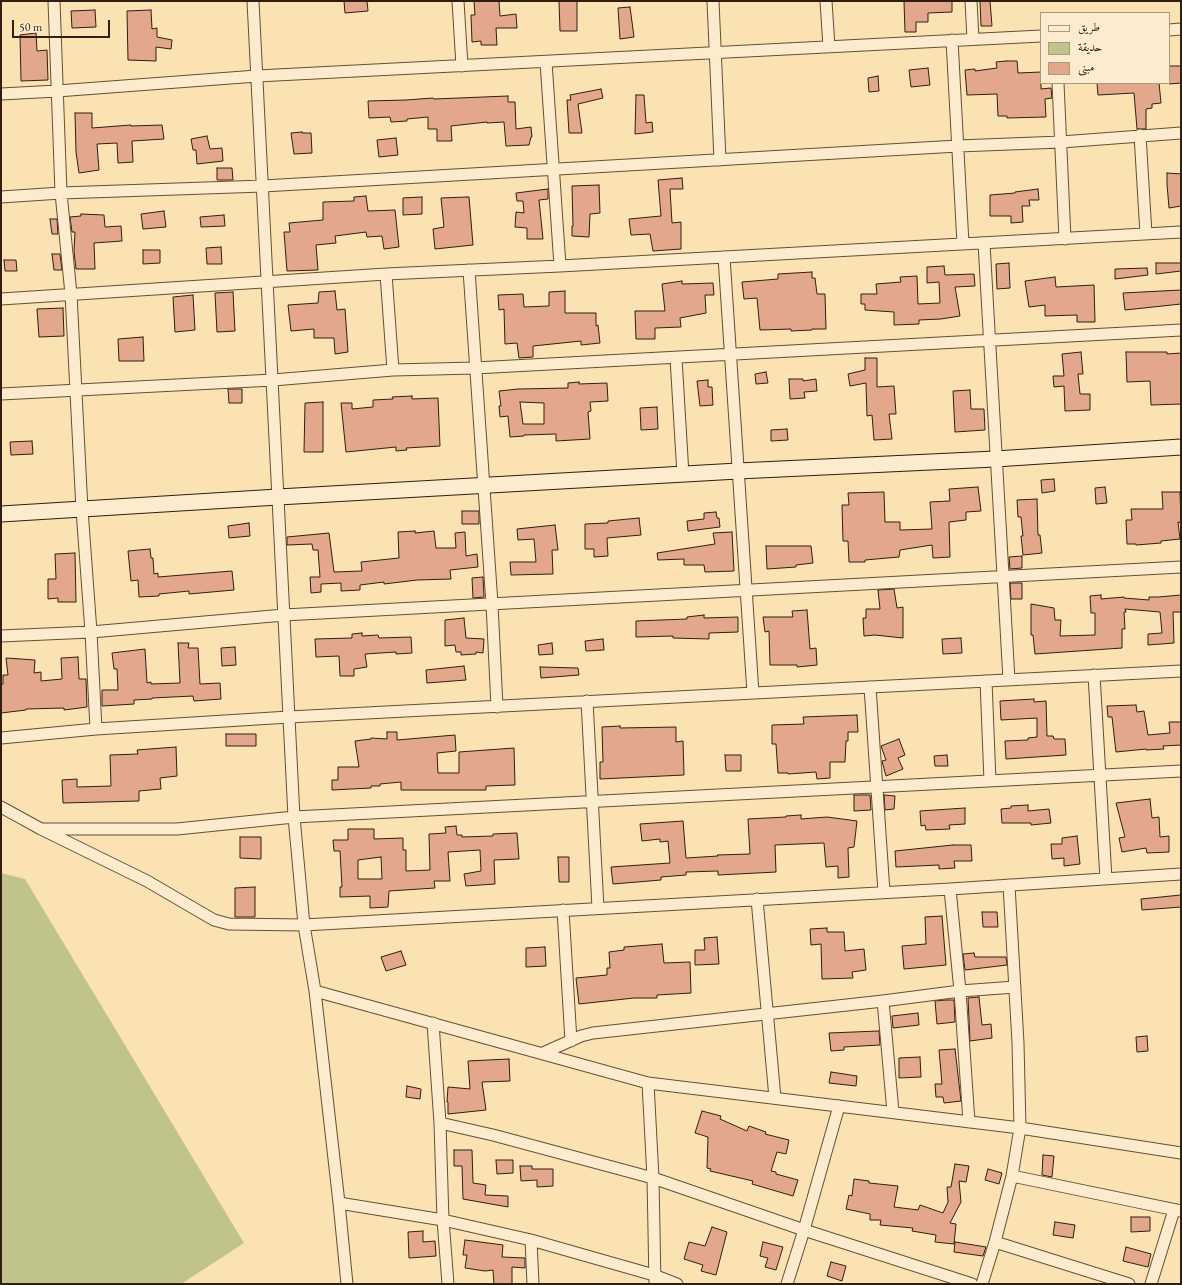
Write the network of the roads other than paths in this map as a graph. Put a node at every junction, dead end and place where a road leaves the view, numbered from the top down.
1 (54, 1) edge
2 (253, 1) edge
3 (458, 1) edge
4 (713, 1) edge
5 (826, 1) edge
6 (970, 1) edge
7 (1181, 29) edge
8 (1170, 30) edge
9 (1040, 36) edge
10 (973, 39) junction
11 (952, 40) junction
12 (829, 47) junction
13 (715, 53) junction
14 (546, 62) junction
15 (462, 66) junction
16 (257, 76) junction
17 (1058, 84) edge
18 (57, 91) junction
19 (1, 94) edge
20 (1181, 133) edge
21 (1140, 135) junction
22 (1061, 142) junction
23 (958, 146) junction
24 (720, 160) junction
25 (554, 170) junction
26 (263, 186) junction
27 (61, 193) junction
28 (1, 197) edge
29 (1181, 232) edge
30 (1146, 234) junction
31 (1065, 238) junction
32 (984, 243) junction
33 (963, 244) junction
34 (724, 257) junction
35 (560, 266) junction
36 (470, 270) junction
37 (386, 274) junction
38 (268, 282) junction
39 (71, 294) junction
40 (1, 299) edge
41 (1181, 330) edge
42 (990, 341) junction
43 (731, 355) junction
44 (676, 358) junction
45 (476, 368) junction
46 (393, 370) junction
47 (273, 380) junction
48 (76, 390) junction
49 (1, 394) edge
50 (1181, 447) edge
51 (996, 459) junction
52 (738, 471) junction
53 (683, 475) junction
54 (483, 486) junction
55 (278, 497) junction
56 (82, 510) junction
57 (1, 514) edge
58 (1181, 567) edge
59 (1003, 576) junction
60 (746, 590) junction
61 (492, 604) junction
62 (284, 615) junction
63 (91, 632) junction
64 (1, 636) edge
65 (1181, 671) edge
66 (1094, 675) junction
67 (1009, 680) junction
68 (986, 681) junction
69 (870, 687) junction
70 (752, 693) junction
71 (587, 702) junction
72 (497, 707) junction
73 (289, 717) junction
74 (96, 729) junction
75 (1, 738) edge
76 (1181, 771) edge
77 (1100, 775) junction
78 (990, 781) junction
79 (877, 787) junction
80 (592, 802) junction
81 (1, 807) edge
82 (294, 817) junction
83 (41, 829) junction
84 (1181, 874) edge
85 (1106, 879) junction
86 (1009, 885) junction
87 (950, 889) junction
88 (884, 892) junction
89 (757, 899) junction
90 (598, 908) junction
91 (563, 910) junction
92 (304, 925) junction
93 (1014, 987) junction
94 (960, 990) junction
95 (315, 991) junction
96 (883, 1001) junction
97 (768, 1014) junction
98 (433, 1023) junction
99 (571, 1041) junction
100 (543, 1053) junction
101 (648, 1083) junction
102 (775, 1098) junction
103 (838, 1106) junction
104 (893, 1112) junction
105 (969, 1122) junction
106 (440, 1123) junction
107 (1020, 1128) junction
108 (1181, 1153) edge
109 (1012, 1176) junction
110 (653, 1178) junction
111 (339, 1204) junction
112 (1178, 1210) edge
113 (443, 1220) junction
114 (804, 1230) junction
115 (531, 1240) junction
116 (995, 1242) junction
117 (655, 1279) edge
118 (346, 1284) edge
119 (448, 1284) edge
120 (533, 1284) edge
121 (677, 1284) edge
122 (787, 1284) edge
123 (972, 1284) edge
124 (982, 1284) edge
125 (1129, 1284) edge
126 (1151, 1284) edge

1 - 18 street
2 - 16 street
3 - 15 street
4 - 13 street
5 - 12 street
6 - 10 street
7 - 8 street
9 - 10 street
10 - 11 street
11 - 12 street
11 - 23 street
12 - 13 street
13 - 14 street
13 - 24 street
14 - 15 street
14 - 25 street
15 - 16 street
16 - 18 street
16 - 26 street
17 - 22 street
18 - 19 street
18 - 27 street
20 - 21 street
21 - 22 street
21 - 30 street
22 - 23 street
22 - 31 street
23 - 24 street
23 - 33 street
24 - 25 street
25 - 26 street
25 - 35 street
26 - 27 street
26 - 38 street
27 - 28 street
27 - 39 street
29 - 30 street
30 - 31 street
31 - 32 street
32 - 33 street
32 - 42 street
33 - 34 street
34 - 35 street
34 - 43 street
35 - 36 street
36 - 37 street
36 - 45 street
37 - 38 street
37 - 46 street
38 - 39 street
38 - 47 street
39 - 40 street
39 - 48 street
41 - 42 street
42 - 43 street
42 - 51 street
43 - 44 street
43 - 52 street
44 - 45 street
44 - 53 street
45 - 46 street
45 - 54 street
46 - 47 street
47 - 48 street
47 - 55 street
48 - 49 street
48 - 56 street
50 - 51 street
51 - 52 street
51 - 59 street
52 - 53 street
52 - 60 street
53 - 54 street
54 - 55 street
54 - 61 street
55 - 56 street
55 - 62 street
56 - 57 street
56 - 63 street
58 - 59 street
59 - 60 street
59 - 67 street
60 - 61 street
60 - 70 street
61 - 62 street
61 - 72 street
62 - 63 street
62 - 73 street
63 - 64 street
63 - 74 street
65 - 66 street
66 - 67 street
66 - 77 street
67 - 68 street
68 - 69 street
68 - 78 street
69 - 70 street
69 - 79 street
70 - 71 street
71 - 72 street
71 - 80 street
72 - 73 street
73 - 74 street
73 - 82 street
74 - 75 street
76 - 77 street
77 - 78 street
77 - 85 street
78 - 79 street
79 - 80 street
79 - 88 street
80 - 82 street
80 - 90 street
81 - 83 street
82 - 83 street
82 - 92 street
83 - 92 street
84 - 85 street
85 - 86 street
86 - 87 street
86 - 93 street
87 - 88 street
87 - 94 street
88 - 89 street
89 - 90 street
89 - 97 street
90 - 91 street
91 - 92 street
91 - 99 street
92 - 95 street
93 - 94 street
93 - 107 street
94 - 96 street
94 - 105 street
95 - 98 street
95 - 111 street
96 - 97 street
96 - 104 street
97 - 99 street
97 - 102 street
98 - 100 street
98 - 106 street
99 - 100 street
100 - 101 street
101 - 102 street
101 - 110 street
102 - 103 street
103 - 104 street
103 - 114 street
104 - 105 street
105 - 107 street
106 - 110 street
106 - 113 street
107 - 108 street
107 - 109 street
109 - 112 street
109 - 116 street
110 - 114 street
110 - 117 street
111 - 113 street
111 - 118 street
112 - 126 street
113 - 115 street
113 - 119 street
114 - 122 street
114 - 123 street
115 - 117 street
115 - 120 street
116 - 124 street
116 - 125 street
117 - 121 street

